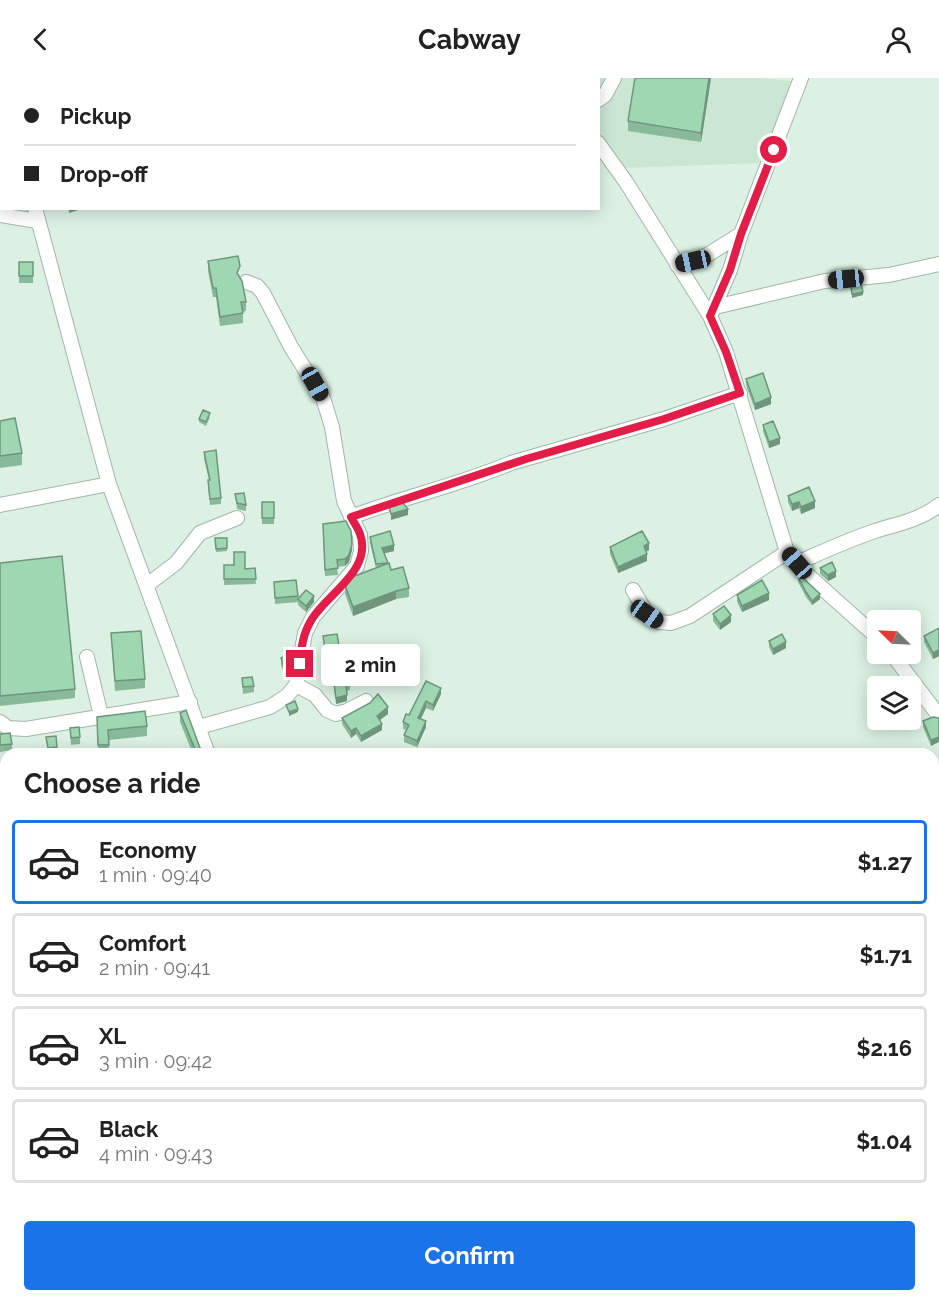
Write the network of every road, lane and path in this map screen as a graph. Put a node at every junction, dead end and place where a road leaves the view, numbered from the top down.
1 (614, 78) edge
2 (801, 78) edge
3 (600, 99) edge
4 (600, 146) edge
5 (0, 215) edge
6 (36, 215) edge
7 (741, 234) junction
8 (939, 264) edge
9 (677, 265) junction
10 (246, 282) dead end
11 (712, 311) junction
12 (740, 393) junction
13 (109, 484) junction
14 (0, 505) edge
15 (939, 505) edge
16 (351, 517) junction
17 (237, 518) dead end
18 (787, 552) junction
19 (797, 563) junction
20 (147, 585) junction
21 (633, 590) dead end
22 (867, 628) edge
23 (87, 657) dead end
24 (900, 664) edge
25 (296, 685) junction
26 (366, 701) dead end
27 (190, 702) junction
28 (101, 716) junction
29 (939, 716) edge
30 (0, 722) edge
31 (199, 727) junction
32 (206, 748) edge

1 - 3 street
2 - 7 street
4 - 9 street
5 - 6 street
6 - 13 street
7 - 9 street
7 - 11 street
8 - 11 street
9 - 11 street
10 - 16 street
11 - 12 street
12 - 16 street
12 - 18 street
13 - 14 street
13 - 20 street
15 - 19 street
16 - 25 street
17 - 20 street
18 - 19 street
18 - 21 street
19 - 22 street
20 - 27 street
23 - 28 street
24 - 29 street
25 - 26 street
25 - 31 street
27 - 28 street
27 - 31 street
28 - 30 street
31 - 32 street

